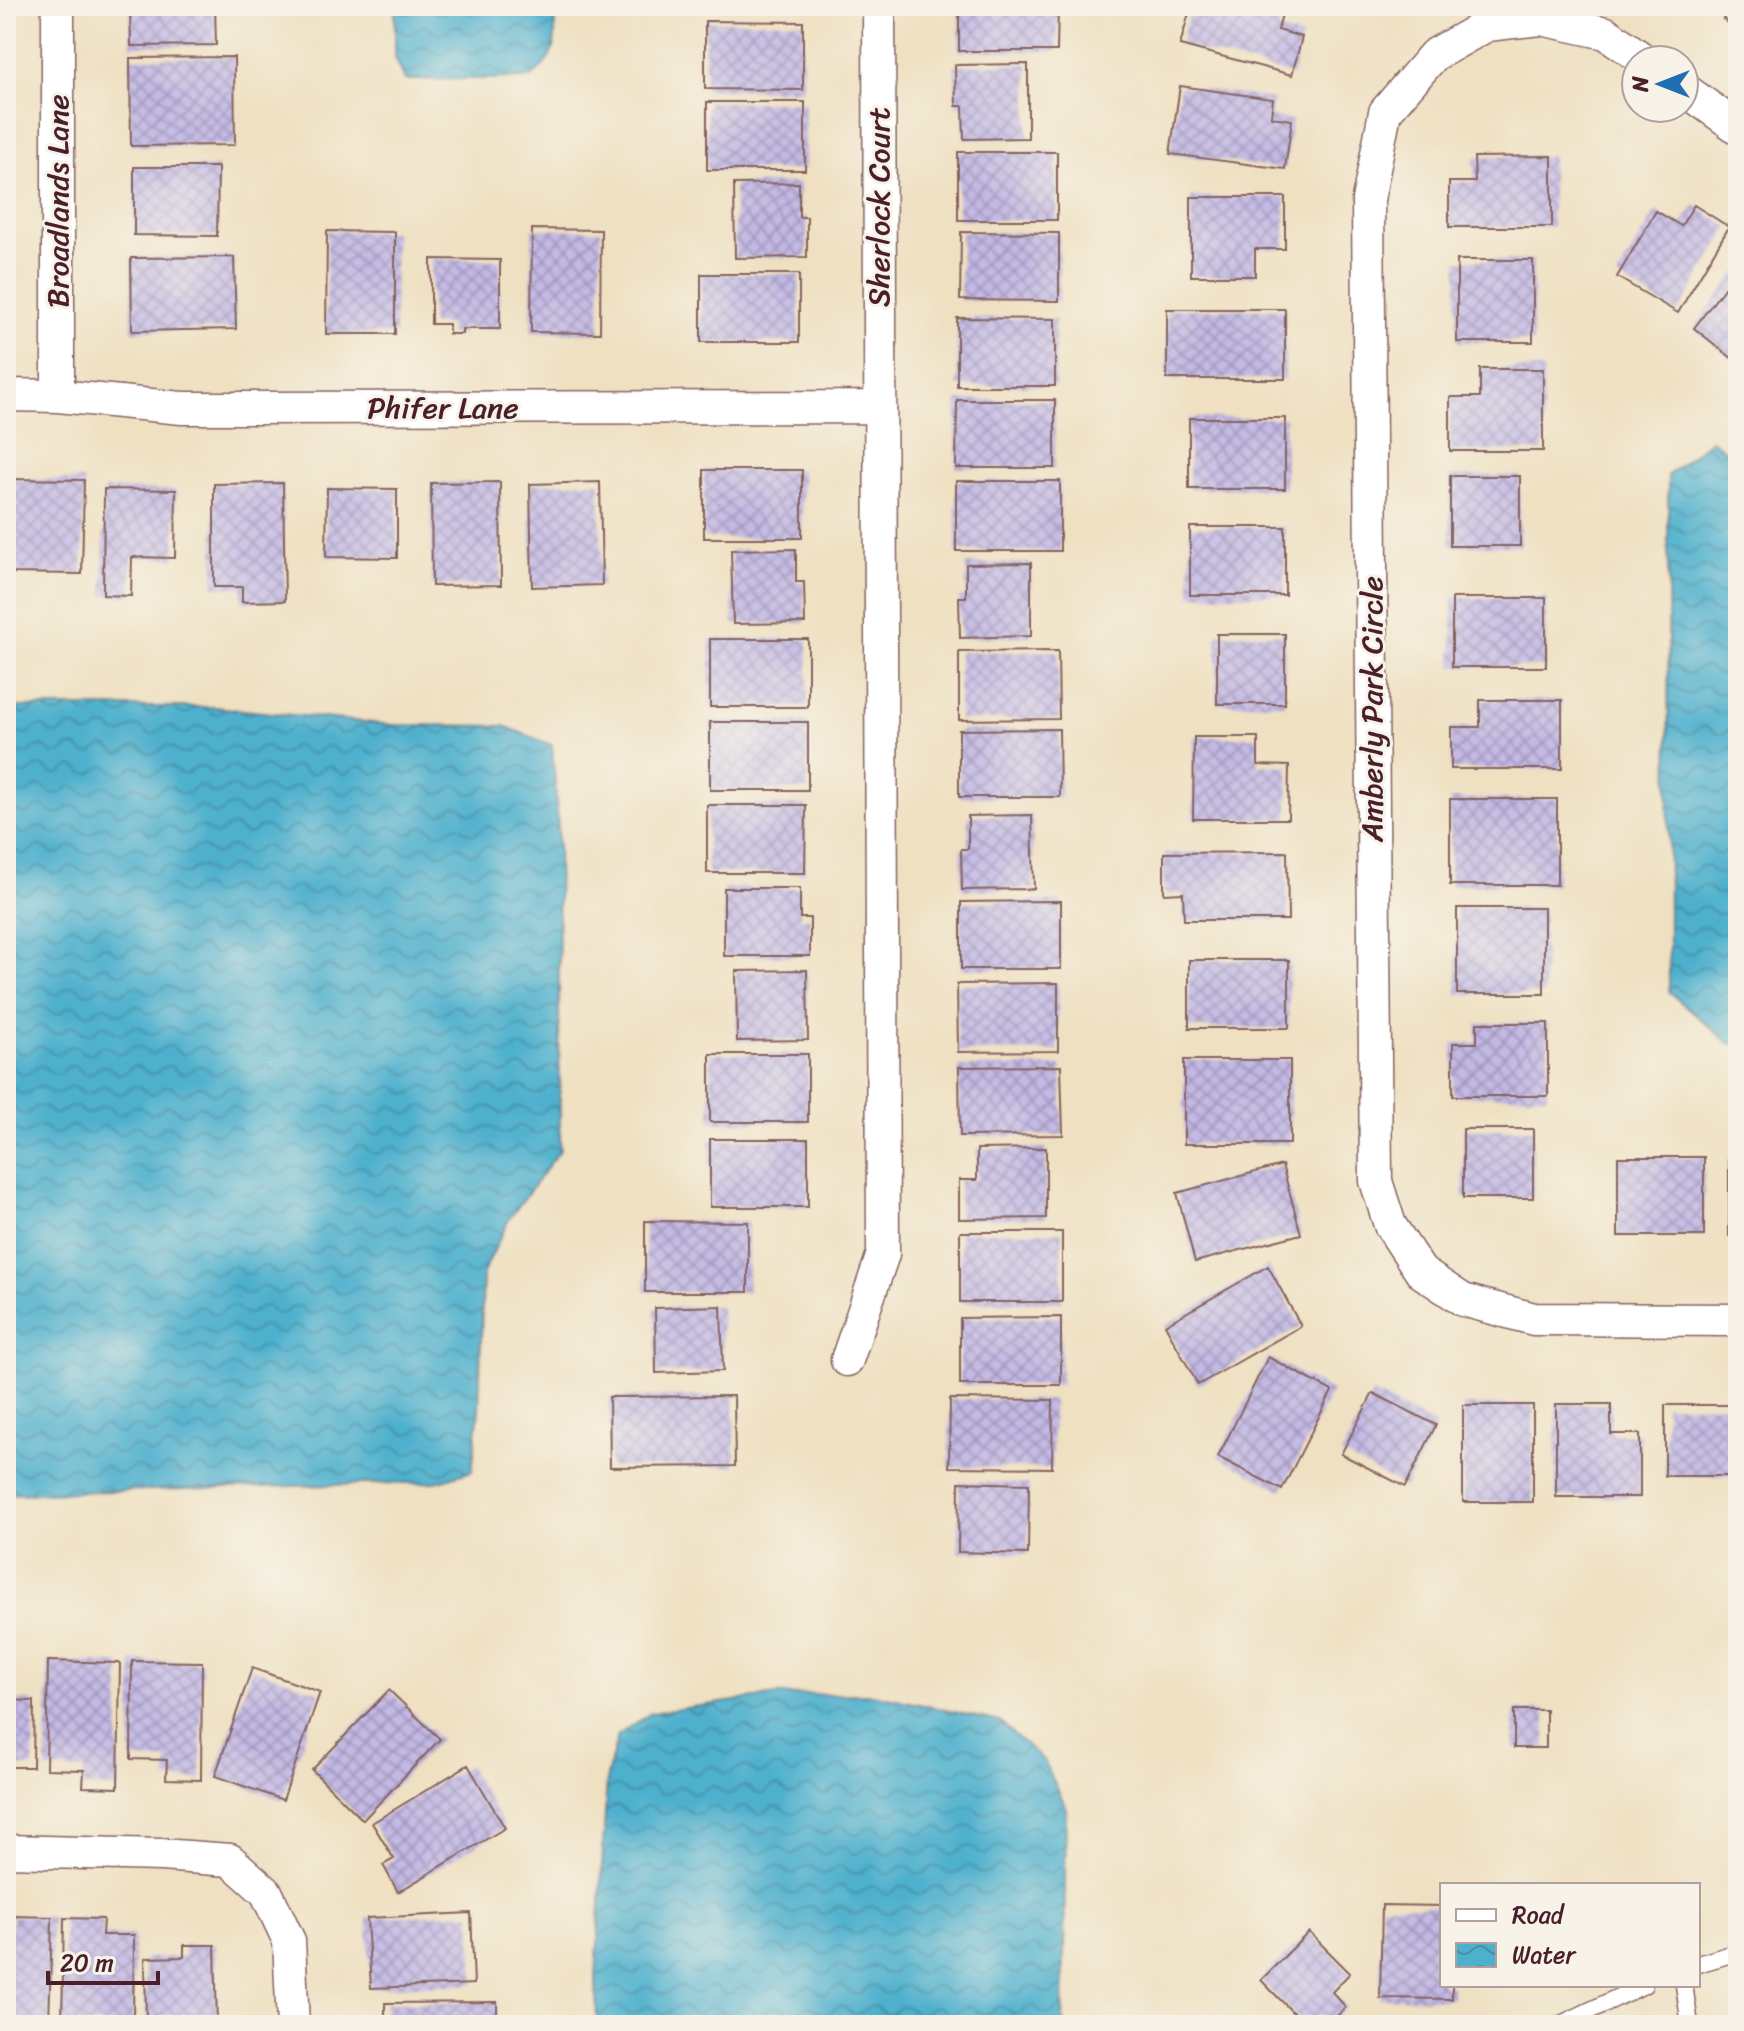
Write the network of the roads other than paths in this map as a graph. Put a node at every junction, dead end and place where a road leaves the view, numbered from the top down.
1 (58, 6) edge
2 (879, 6) edge
3 (1621, 44) edge
4 (1700, 101) edge
5 (1738, 128) edge
6 (6, 395) edge
7 (58, 396) junction
8 (880, 407) junction
9 (1738, 1320) edge
10 (847, 1360) dead end
11 (6, 1851) edge
12 (1738, 1952) edge
13 (1700, 1963) edge
14 (1640, 1987) edge
15 (1684, 1987) edge
16 (293, 2025) edge
17 (1559, 2025) edge
18 (1690, 2025) edge

1 - 7 street, Broadlands Lane
2 - 8 street, Sherlock Court
3 - 9 street, Amberly Park Circle
4 - 5 street
6 - 7 street, Phifer Lane
7 - 8 street, Phifer Lane
8 - 10 street, Sherlock Court
11 - 16 street
12 - 13 lane
14 - 17 lane
15 - 18 lane

